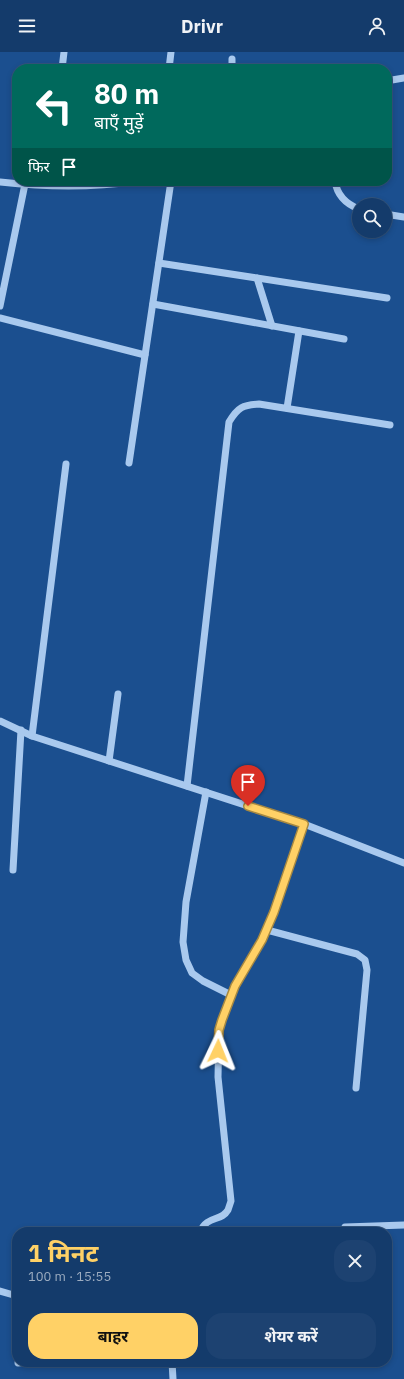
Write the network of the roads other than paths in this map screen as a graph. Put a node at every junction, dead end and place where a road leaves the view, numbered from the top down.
1 (64, 52) edge
2 (171, 52) edge
3 (232, 59) dead end
4 (63, 64) edge
5 (169, 64) edge
6 (232, 64) edge
7 (404, 78) edge
8 (392, 80) edge
9 (0, 182) edge
10 (12, 183) edge
11 (25, 186) edge
12 (170, 186) edge
13 (336, 186) edge
14 (352, 206) edge
15 (392, 215) edge
16 (404, 217) edge
17 (159, 263) junction
18 (257, 278) junction
19 (387, 298) dead end
20 (153, 304) junction
21 (0, 306) edge
22 (0, 318) edge
23 (272, 326) junction
24 (299, 331) junction
25 (344, 339) dead end
26 (145, 355) junction
27 (287, 408) junction
28 (390, 425) dead end
29 (129, 463) dead end
30 (66, 464) dead end
31 (118, 694) dead end
32 (0, 721) edge
33 (21, 730) junction
34 (32, 736) junction
35 (109, 761) junction
36 (187, 786) junction
37 (206, 792) junction
38 (304, 824) junction
39 (404, 863) edge
40 (13, 870) dead end
41 (267, 930) junction
42 (231, 996) junction
43 (356, 1088) dead end
44 (404, 1225) edge
45 (204, 1227) edge
46 (345, 1227) dead end
47 (0, 1291) edge
48 (12, 1295) edge
49 (172, 1367) edge
50 (173, 1379) edge

1 - 4 street
2 - 5 street
3 - 6 street
7 - 8 street
9 - 10 street
11 - 21 street
12 - 17 street
13 - 14 street
15 - 16 street
17 - 18 street
17 - 20 street
18 - 19 street
18 - 23 street
20 - 23 street
20 - 26 street
22 - 26 street
23 - 24 street
24 - 25 street
24 - 27 street
26 - 29 street
27 - 28 street
27 - 36 street
30 - 34 street
31 - 35 street
32 - 33 street
33 - 34 street
33 - 40 street
34 - 35 street
35 - 36 street
36 - 37 street
37 - 38 street
37 - 42 street
38 - 39 street
38 - 41 street
41 - 42 street
41 - 43 street
42 - 45 street
44 - 46 street
47 - 48 street
49 - 50 street

